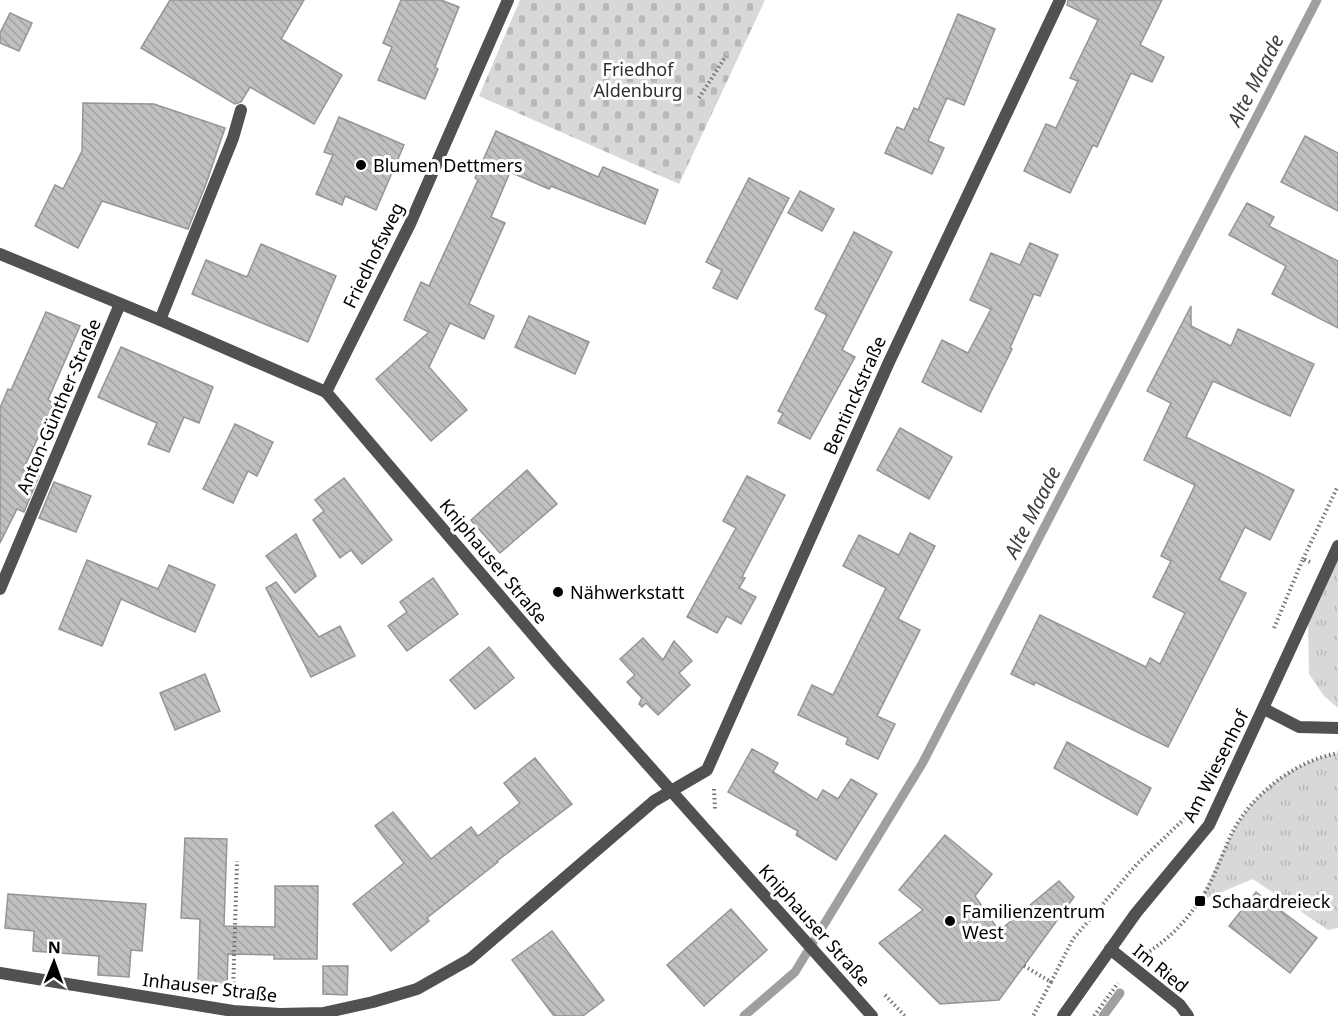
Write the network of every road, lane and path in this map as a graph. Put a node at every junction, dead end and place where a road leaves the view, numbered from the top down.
1 (508, 0) edge
2 (1060, 0) edge
3 (726, 56) dead end
4 (699, 98) dead end
5 (241, 110) dead end
6 (0, 254) edge
7 (120, 304) junction
8 (160, 320) junction
9 (326, 392) junction
10 (1338, 486) edge
11 (1338, 546) edge
12 (1303, 559) junction
13 (1326, 572) junction
14 (0, 589) edge
15 (1274, 630) dead end
16 (1264, 709) junction
17 (1338, 728) edge
18 (1338, 753) edge
19 (719, 780) dead end
20 (670, 792) junction
21 (1191, 812) dead end
22 (716, 814) dead end
23 (237, 861) dead end
24 (1110, 949) junction
25 (1024, 966) dead end
26 (1131, 966) junction
27 (0, 973) edge
28 (1051, 982) junction
29 (882, 993) dead end
30 (233, 1011) junction
31 (872, 1016) edge
32 (906, 1016) edge
33 (1033, 1016) edge
34 (1063, 1016) edge
35 (1094, 1016) edge
36 (1188, 1016) edge

1 - 9 street, Friedhofsweg
2 - 20 street, Bentinckstraße
3 - 4 path
5 - 8 street
6 - 7 street, Kniphauser Straße
7 - 8 street, Kniphauser Straße
7 - 14 street, Anton-Günther-Straße
8 - 9 street, Kniphauser Straße
9 - 20 street, Kniphauser Straße
10 - 12 path
11 - 13 street
12 - 13 path
12 - 15 path
13 - 16 street
16 - 17 street, Am Wiesenhof
16 - 24 street, Am Wiesenhof
18 - 26 path
19 - 22 path
20 - 30 street, Inhauser Straße
20 - 31 street, Kniphauser Straße
21 - 28 path
23 - 30 path
24 - 26 street, Im Ried
24 - 34 street, Am Wiesenhof
25 - 28 path
26 - 35 path
26 - 36 street, Im Ried
27 - 30 street, Inhauser Straße
28 - 33 path
29 - 32 path

